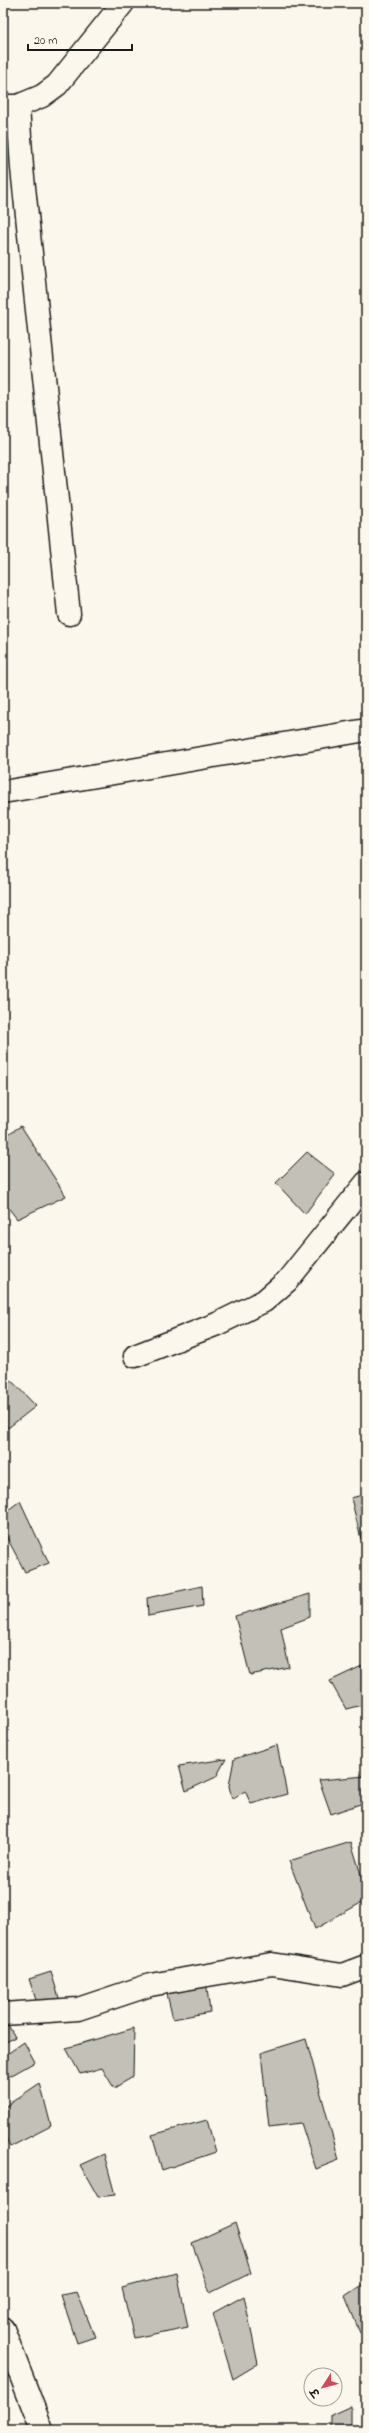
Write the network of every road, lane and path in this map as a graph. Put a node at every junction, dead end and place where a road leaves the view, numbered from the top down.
1 (123, 3) edge
2 (11, 106) edge
3 (69, 614) dead end
4 (366, 730) edge
5 (3, 792) edge
6 (366, 1183) edge
7 (135, 1356) dead end
8 (366, 1966) edge
9 (3, 2014) edge
10 (3, 2329) edge
11 (42, 2430) edge

1 - 2 street
2 - 3 street
4 - 5 street
6 - 7 street
8 - 9 street
10 - 11 street

